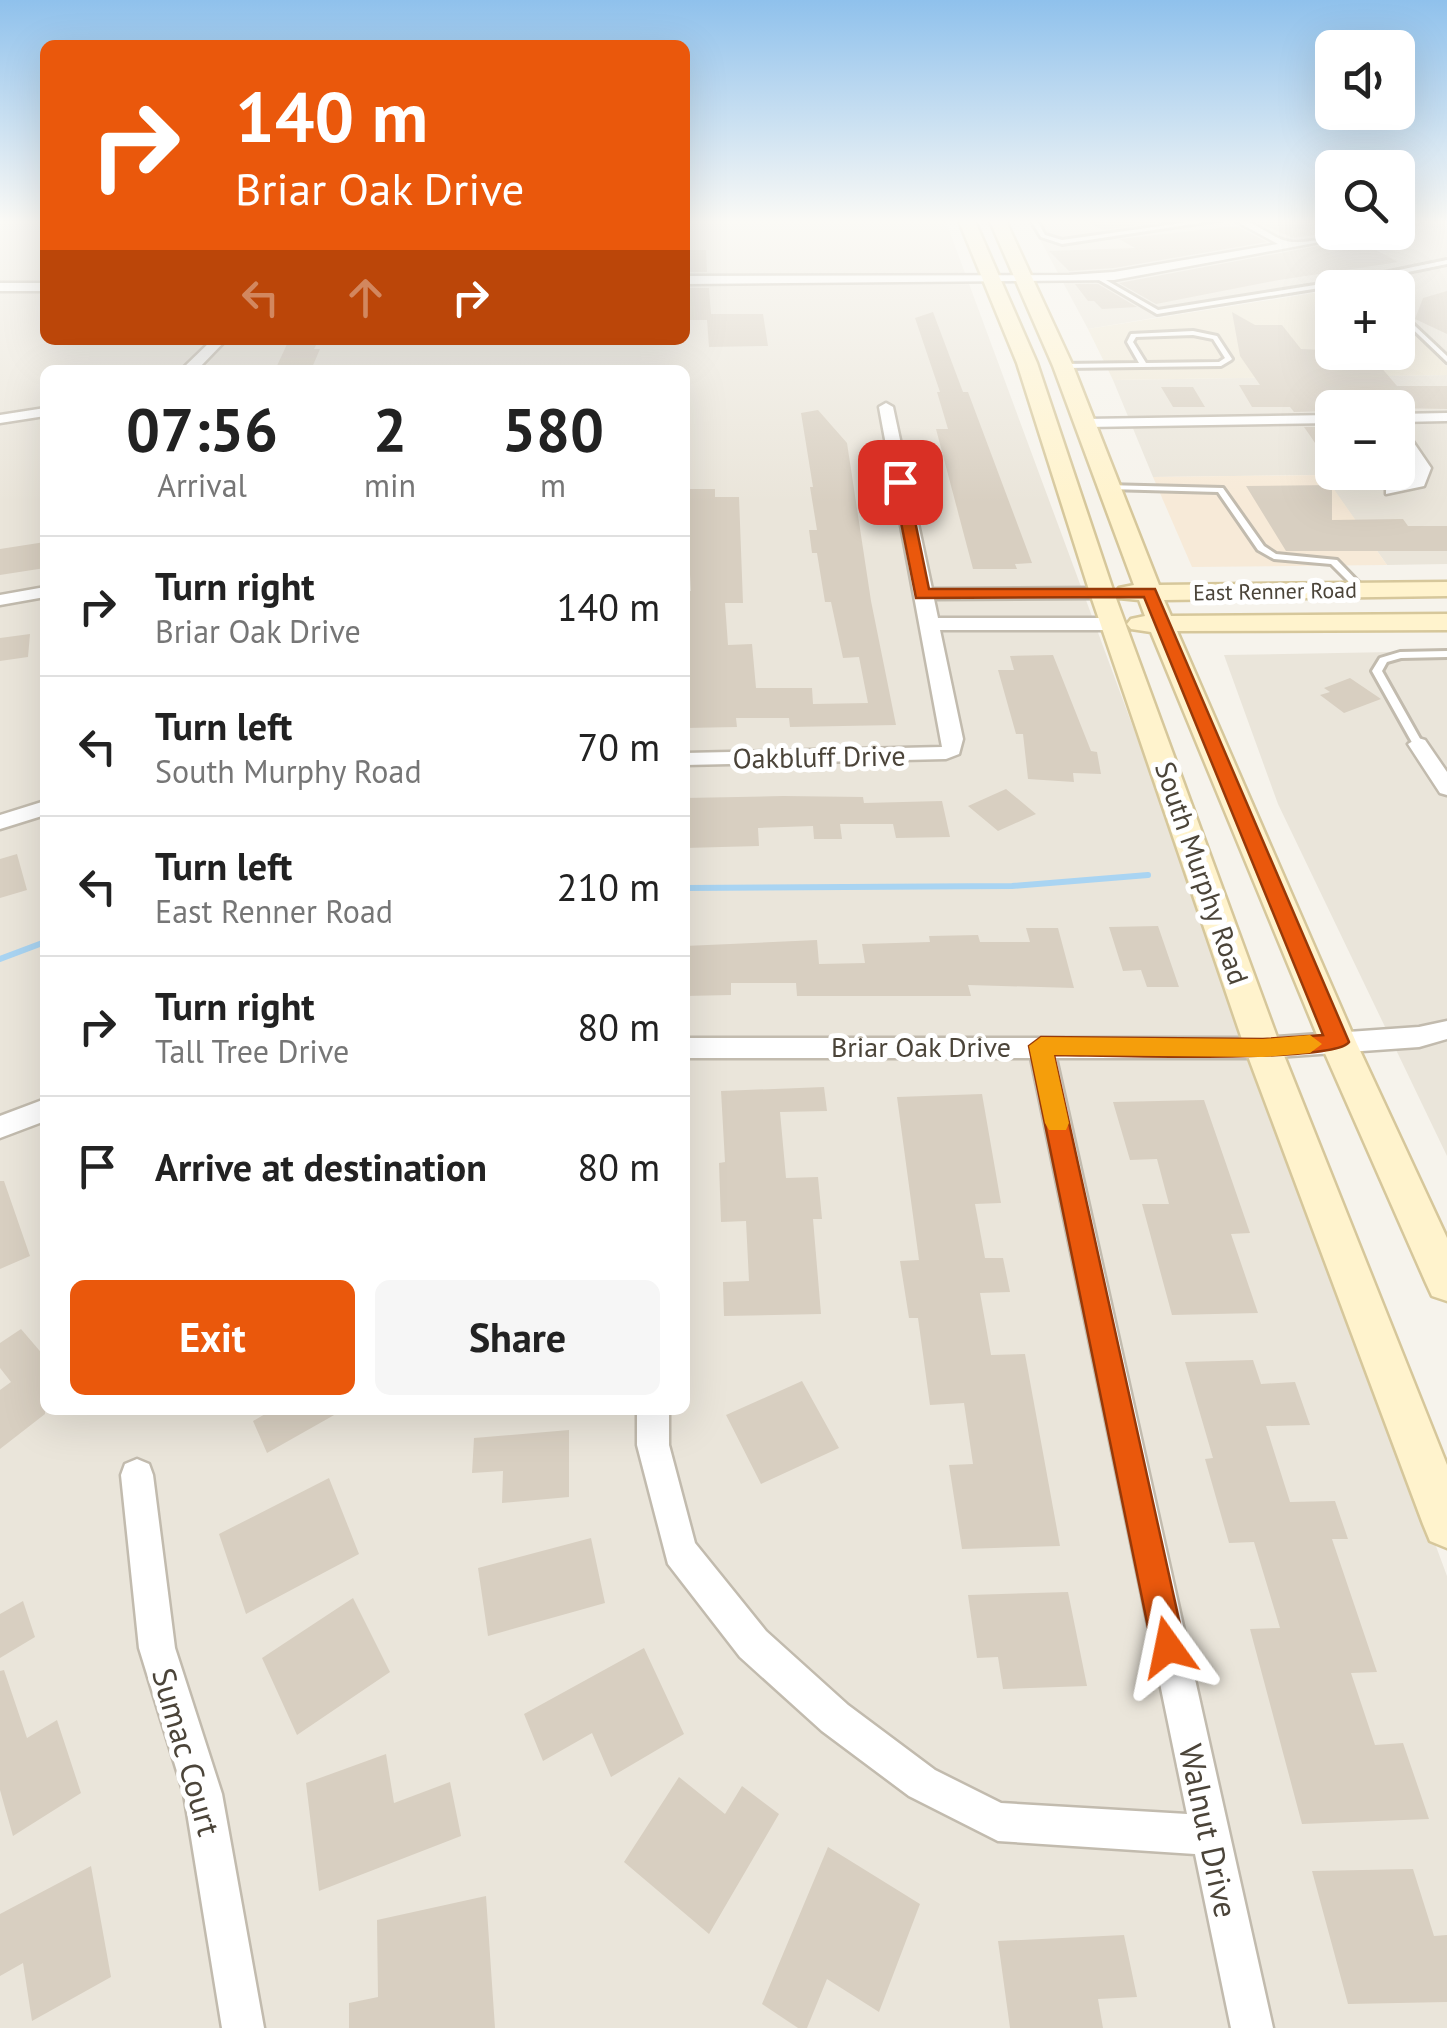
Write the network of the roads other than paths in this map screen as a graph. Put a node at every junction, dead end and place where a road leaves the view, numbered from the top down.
1 (1006, 314) edge
2 (1040, 314) edge
3 (1415, 329) edge
4 (215, 345) edge
5 (1447, 360) edge
6 (195, 365) edge
7 (1144, 365) junction
8 (1064, 366) junction
9 (886, 406) dead end
10 (40, 413) edge
11 (1447, 417) edge
12 (1315, 418) edge
13 (1415, 418) edge
14 (0, 419) edge
15 (1086, 422) junction
16 (1415, 457) edge
17 (1415, 484) edge
18 (1108, 487) junction
19 (1395, 490) edge
20 (1392, 491) dead end
21 (1447, 589) edge
22 (1363, 590) junction
23 (1150, 592) junction
24 (40, 593) edge
25 (1102, 593) junction
26 (922, 594) junction
27 (0, 600) edge
28 (1447, 622) edge
29 (928, 624) junction
30 (1114, 624) junction
31 (1161, 624) junction
32 (1447, 654) edge
33 (1447, 743) edge
34 (1418, 744) junction
35 (690, 758) edge
36 (1447, 788) edge
37 (40, 810) edge
38 (0, 822) edge
39 (1447, 1030) edge
40 (1338, 1042) junction
41 (1041, 1046) junction
42 (690, 1048) edge
43 (1263, 1048) junction
44 (40, 1112) edge
45 (0, 1127) edge
46 (1447, 1283) edge
47 (654, 1415) edge
48 (137, 1475) dead end
49 (1447, 1524) edge
50 (1208, 1835) junction
51 (244, 2028) edge
52 (1252, 2028) edge

1 - 25 main road, South Murphy Road
2 - 8 main road, South Murphy Road
3 - 5 lane
4 - 6 street
7 - 7 lane
7 - 8 lane
8 - 15 main road, South Murphy Road
9 - 26 street
10 - 14 street
11 - 13 street
12 - 15 street
15 - 18 main road, South Murphy Road
16 - 17 street
18 - 22 lane
18 - 23 main road, South Murphy Road
19 - 20 street
21 - 22 main road, East Renner Road
22 - 23 main road, East Renner Road
23 - 25 main road, East Renner Road
23 - 31 main road, South Murphy Road
24 - 27 street
25 - 26 street, East Renner Road
25 - 30 main road, South Murphy Road
26 - 29 street
28 - 31 main road, East Renner Road
29 - 30 street, East Renner Road
29 - 35 street, Oakbluff Drive
30 - 31 main road, East Renner Road
30 - 43 main road, South Murphy Road
31 - 40 main road, South Murphy Road
32 - 34 lane
33 - 34 street
34 - 36 street
37 - 38 street
39 - 40 street, Briar Oak Drive
40 - 43 street, Briar Oak Drive
40 - 46 main road, South Murphy Road
41 - 42 street, Briar Oak Drive
41 - 43 street, Briar Oak Drive
41 - 50 street, Walnut Drive
43 - 49 main road, South Murphy Road
44 - 45 street
47 - 50 street
48 - 51 street, Sumac Court
50 - 52 street, Walnut Drive

